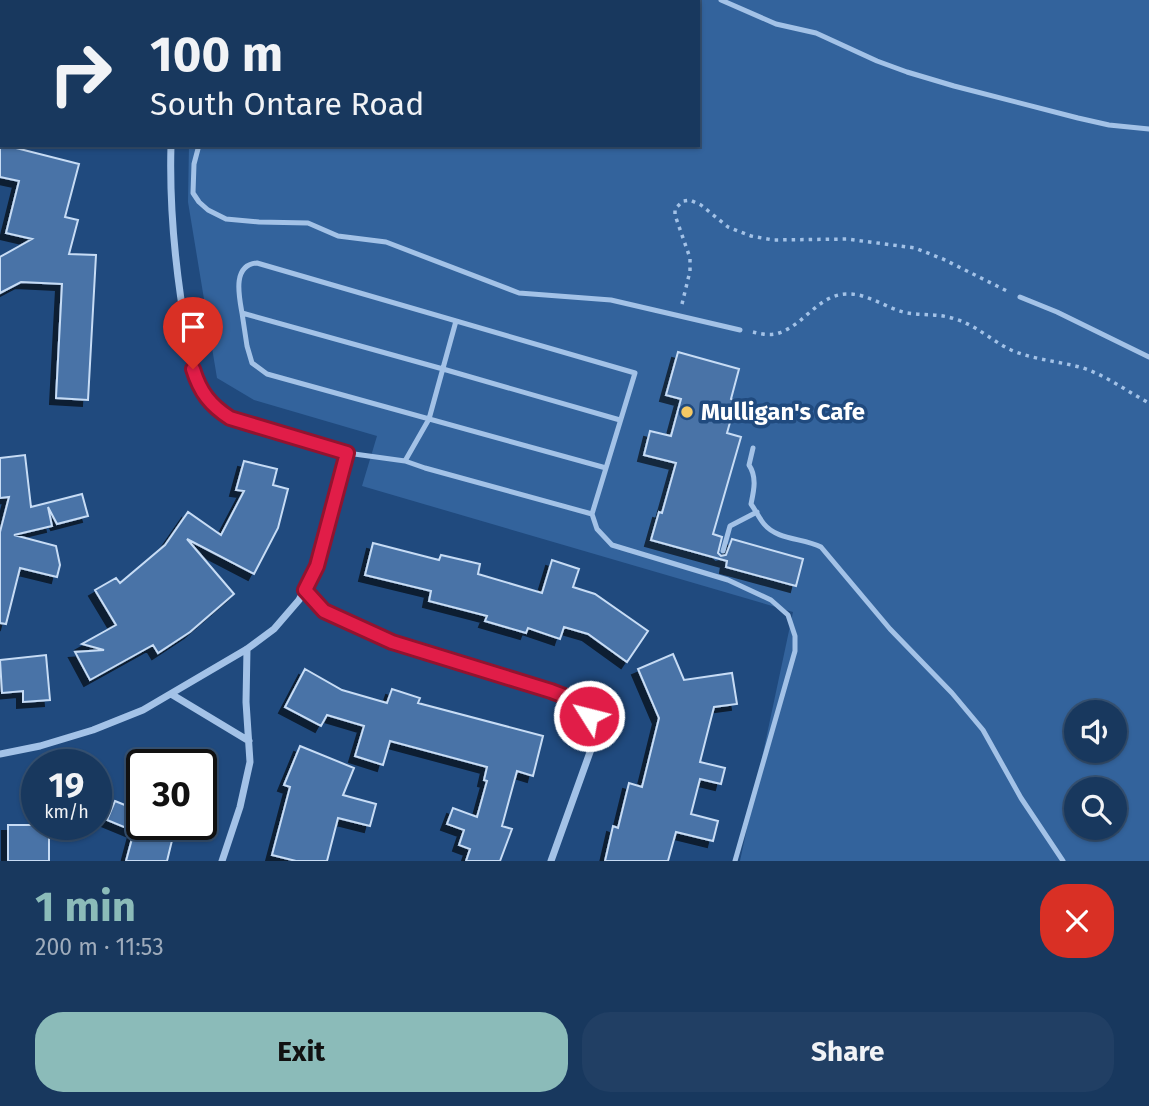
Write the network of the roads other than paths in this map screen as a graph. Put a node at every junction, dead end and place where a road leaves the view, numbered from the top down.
1 (721, 0) edge
2 (1149, 129) edge
3 (171, 147) edge
4 (198, 147) edge
5 (1020, 297) road end
6 (242, 313) junction
7 (456, 321) junction
8 (740, 330) road end
9 (1149, 357) edge
10 (443, 369) junction
11 (429, 419) junction
12 (620, 420) junction
13 (753, 448) dead end
14 (347, 453) junction
15 (405, 461) junction
16 (606, 468) junction
17 (757, 512) junction
18 (592, 514) junction
19 (723, 551) dead end
20 (305, 590) junction
21 (247, 649) junction
22 (171, 694) junction
23 (249, 741) junction
24 (0, 754) edge
25 (222, 861) edge
26 (551, 861) edge
27 (735, 861) edge
28 (1063, 861) edge

1 - 2 lane
3 - 14 street
4 - 8 lane
5 - 9 lane
6 - 7 lane
6 - 10 lane
6 - 11 lane
7 - 10 lane
7 - 12 lane
10 - 11 lane
10 - 12 lane
11 - 15 lane
11 - 16 lane
12 - 16 lane
13 - 17 lane
14 - 15 lane
14 - 20 street
15 - 18 lane
16 - 18 lane
17 - 19 lane
17 - 28 lane
18 - 27 lane
20 - 21 street
20 - 26 street
21 - 22 street
21 - 23 street
22 - 23 street
22 - 24 street
23 - 25 street

